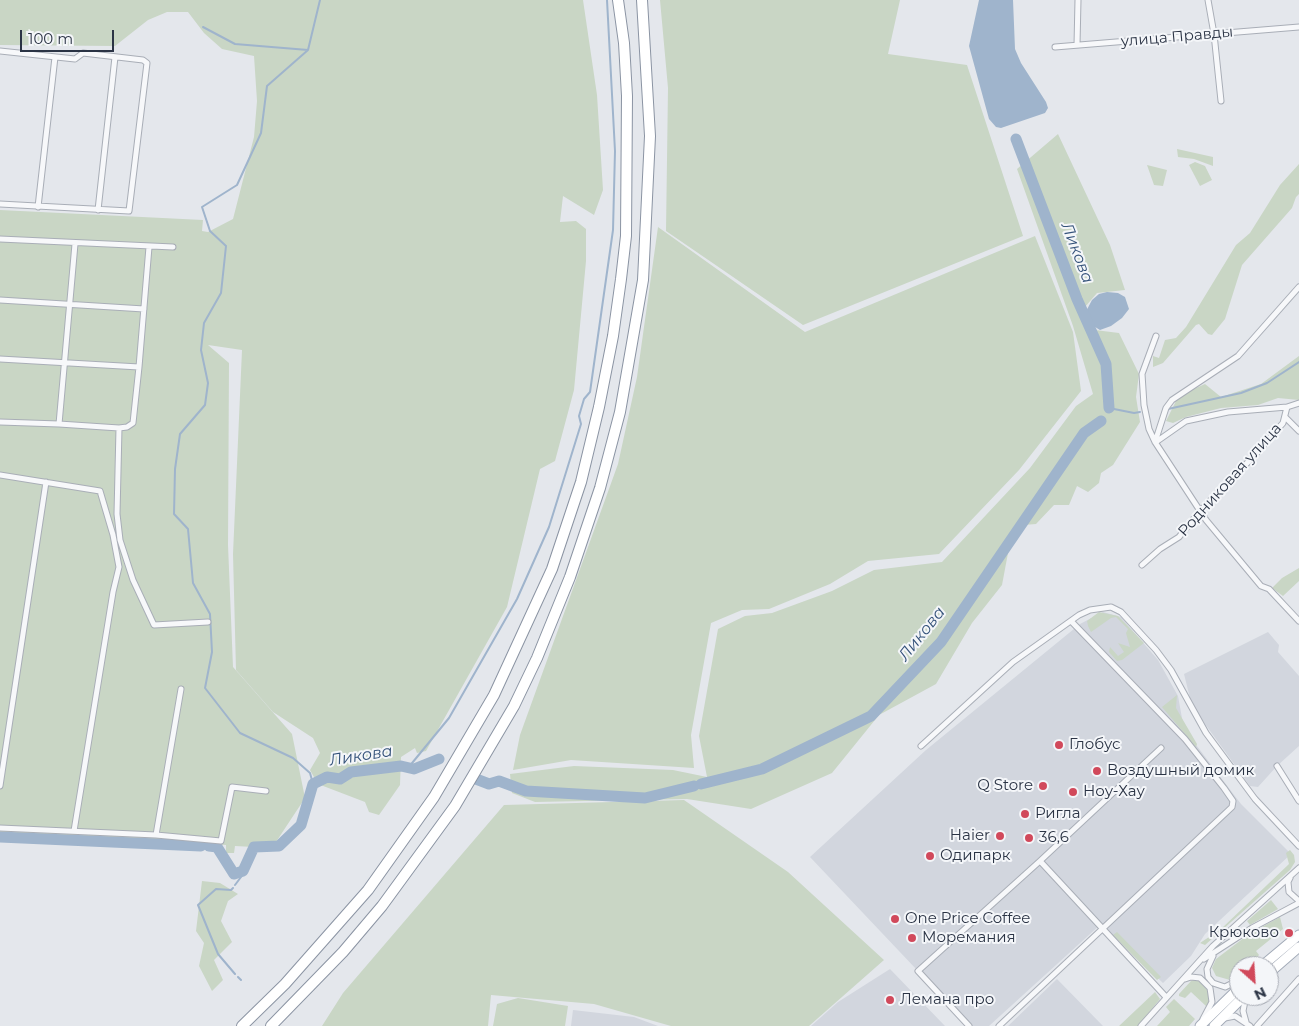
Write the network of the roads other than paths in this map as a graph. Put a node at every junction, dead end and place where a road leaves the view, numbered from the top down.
1 (618, 0) edge
2 (642, 0) edge
3 (1078, 0) edge
4 (1208, 0) edge
5 (1299, 28) edge
6 (1214, 34) junction
7 (1077, 45) junction
8 (1055, 47) dead end
9 (0, 51) edge
10 (55, 57) junction
11 (115, 57) junction
12 (1221, 101) dead end
13 (0, 204) edge
14 (38, 206) junction
15 (98, 210) junction
16 (0, 239) edge
17 (75, 244) junction
18 (149, 247) junction
19 (173, 247) dead end
20 (1299, 287) edge
21 (0, 300) edge
22 (70, 302) junction
23 (144, 309) junction
24 (1156, 336) dead end
25 (0, 359) edge
26 (65, 363) junction
27 (139, 367) junction
28 (1299, 403) edge
29 (1287, 407) junction
30 (1285, 417) junction
31 (0, 422) edge
32 (59, 424) junction
33 (119, 428) junction
34 (1299, 431) edge
35 (1155, 442) junction
36 (0, 475) edge
37 (46, 482) junction
38 (1200, 511) junction
39 (1142, 566) dead end
40 (1071, 621) junction
41 (208, 622) dead end
42 (1299, 622) edge
43 (181, 689) dead end
44 (921, 746) dead end
45 (1161, 748) dead end
46 (1277, 766) dead end
47 (0, 786) edge
48 (266, 791) dead end
49 (1299, 801) edge
50 (0, 828) edge
51 (74, 831) junction
52 (156, 835) junction
53 (1297, 846) edge
54 (1040, 861) junction
55 (1298, 868) edge
56 (1291, 875) junction
57 (1299, 902) edge
58 (1102, 929) junction
59 (1299, 934) edge
60 (1299, 947) edge
61 (1217, 950) junction
62 (1273, 956) edge
63 (1199, 962) junction
64 (1279, 964) edge
65 (1299, 979) edge
66 (1182, 980) junction
67 (1229, 985) edge
68 (1166, 996) junction
69 (1229, 998) edge
70 (1235, 1006) edge
71 (1244, 1006) edge
72 (1217, 1023) edge
73 (1248, 1024) edge
74 (242, 1026) edge
75 (271, 1026) edge
76 (969, 1026) edge
77 (999, 1026) edge
78 (1141, 1026) edge
79 (1199, 1026) edge
80 (1257, 1026) edge

1 - 74 highway
2 - 75 highway
3 - 7 street
4 - 6 street
5 - 6 street, улица Правды
6 - 7 street, улица Правды
6 - 12 street
7 - 8 street, улица Правды
9 - 10 street
10 - 11 street
10 - 14 street
11 - 15 street
11 - 15 street
13 - 14 street
14 - 15 street
16 - 17 street
17 - 18 street
17 - 22 street
18 - 19 street
18 - 23 street
20 - 35 street
21 - 22 street
22 - 23 street
22 - 26 street
23 - 27 street
24 - 35 street
25 - 26 street
26 - 27 street
26 - 32 street
27 - 33 street
28 - 29 street
29 - 30 street, Родниковая улица
29 - 35 street
30 - 34 street
30 - 38 street, Родниковая улица
31 - 32 street
32 - 33 street
33 - 41 street
35 - 38 street
36 - 37 street
37 - 47 street
37 - 51 street
38 - 39 street, Родниковая улица
38 - 42 street
40 - 44 street
40 - 53 street
40 - 58 street
43 - 52 street
45 - 54 street
46 - 49 street
48 - 52 street
50 - 51 street
51 - 52 street
54 - 58 street
54 - 76 street
55 - 56 street
56 - 57 street
56 - 63 street
57 - 61 street
58 - 68 street
58 - 77 street
59 - 62 main road
60 - 64 main road
61 - 63 street
61 - 67 street
63 - 66 street
65 - 80 street
66 - 68 street
66 - 79 street
68 - 78 street
69 - 79 main road
70 - 72 main road
71 - 73 street
72 - 73 street

